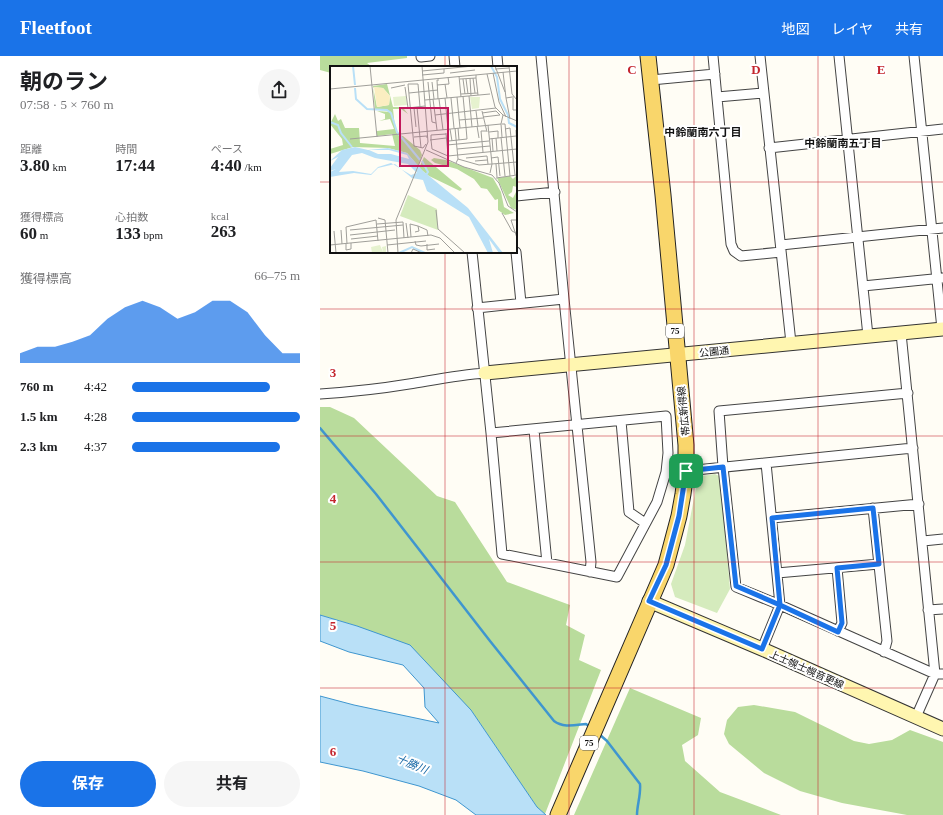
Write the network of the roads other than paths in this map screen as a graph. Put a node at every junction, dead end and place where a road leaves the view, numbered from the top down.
1 (421, 56) edge
2 (430, 56) edge
3 (454, 56) edge
4 (497, 56) edge
5 (541, 56) edge
6 (648, 56) edge
7 (713, 56) edge
8 (760, 56) edge
9 (839, 56) edge
10 (914, 56) edge
11 (455, 66) edge
12 (498, 66) edge
13 (715, 74) junction
14 (651, 80) junction
15 (763, 93) junction
16 (717, 97) junction
17 (943, 129) edge
18 (922, 132) junction
19 (848, 140) junction
20 (769, 148) junction
21 (555, 192) junction
22 (517, 196) edge
23 (943, 228) edge
24 (932, 229) junction
25 (858, 237) junction
26 (781, 249) junction
27 (472, 253) edge
28 (516, 253) edge
29 (940, 278) edge
30 (863, 286) junction
31 (564, 299) junction
32 (521, 303) junction
33 (478, 308) junction
34 (942, 329) edge
35 (902, 333) junction
36 (868, 336) junction
37 (791, 343) junction
38 (677, 354) junction
39 (572, 365) junction
40 (484, 372) junction
41 (908, 393) junction
42 (320, 394) edge
43 (621, 421) junction
44 (578, 426) junction
45 (534, 430) junction
46 (491, 433) junction
47 (913, 448) junction
48 (766, 463) junction
49 (723, 467) junction
50 (686, 471) junction
51 (919, 504) junction
52 (873, 508) junction
53 (772, 518) junction
54 (645, 524) junction
55 (943, 539) edge
56 (923, 541) junction
57 (547, 563) junction
58 (879, 564) junction
59 (837, 568) junction
60 (590, 572) junction
61 (777, 573) junction
62 (649, 601) junction
63 (780, 605) junction
64 (943, 609) edge
65 (928, 610) junction
66 (838, 632) junction
67 (762, 649) junction
68 (884, 652) junction
69 (939, 674) edge
70 (916, 717) junction
71 (943, 729) edge
72 (558, 815) edge

1 - 2 street
3 - 11 street
4 - 12 street
5 - 21 street
6 - 14 main road, 帯広新得線 / 75
7 - 13 street
8 - 15 street
9 - 19 street
10 - 18 street
13 - 14 street
13 - 16 street
14 - 38 main road, 帯広新得線 / 75
15 - 16 street
15 - 20 street
16 - 26 street
17 - 18 street
18 - 19 street
18 - 24 street
19 - 20 street
19 - 25 street
20 - 26 street
21 - 22 street
21 - 31 street
23 - 24 street
24 - 25 street
24 - 29 street
25 - 26 street
25 - 30 street
26 - 37 street
27 - 33 street
28 - 32 street
29 - 30 street
29 - 34 street
30 - 36 street
31 - 32 street
31 - 39 street
32 - 33 street
33 - 40 street
34 - 35 street, 公園通
35 - 36 street, 公園通
35 - 41 street
36 - 37 street, 公園通
37 - 38 street, 公園通
38 - 39 street, 公園通
38 - 50 main road, 帯広新得線 / 75
39 - 40 street, 公園通
39 - 44 street
40 - 42 street
40 - 46 street
41 - 47 street
41 - 49 street
43 - 44 street
43 - 54 street
43 - 54 street
44 - 45 street
44 - 60 street
45 - 46 street
45 - 57 street
46 - 57 street
47 - 48 street
47 - 51 street
48 - 49 street
48 - 53 street
49 - 50 street
49 - 63 street
50 - 62 main road, 帯広新得線 / 75
51 - 52 street
51 - 56 street
52 - 53 street
52 - 58 street
53 - 61 street
54 - 60 street
55 - 56 street
56 - 65 street
57 - 60 street
58 - 59 street
58 - 68 street
59 - 61 street
59 - 66 street
61 - 63 street
62 - 67 street, 上士幌士幌音更線
62 - 72 main road, 帯広新得線 / 75
63 - 66 street
63 - 67 street
64 - 65 street
65 - 69 street
66 - 68 street
67 - 70 street, 上士幌士幌音更線
68 - 69 street
69 - 70 street
70 - 71 street, 上士幌士幌音更線

